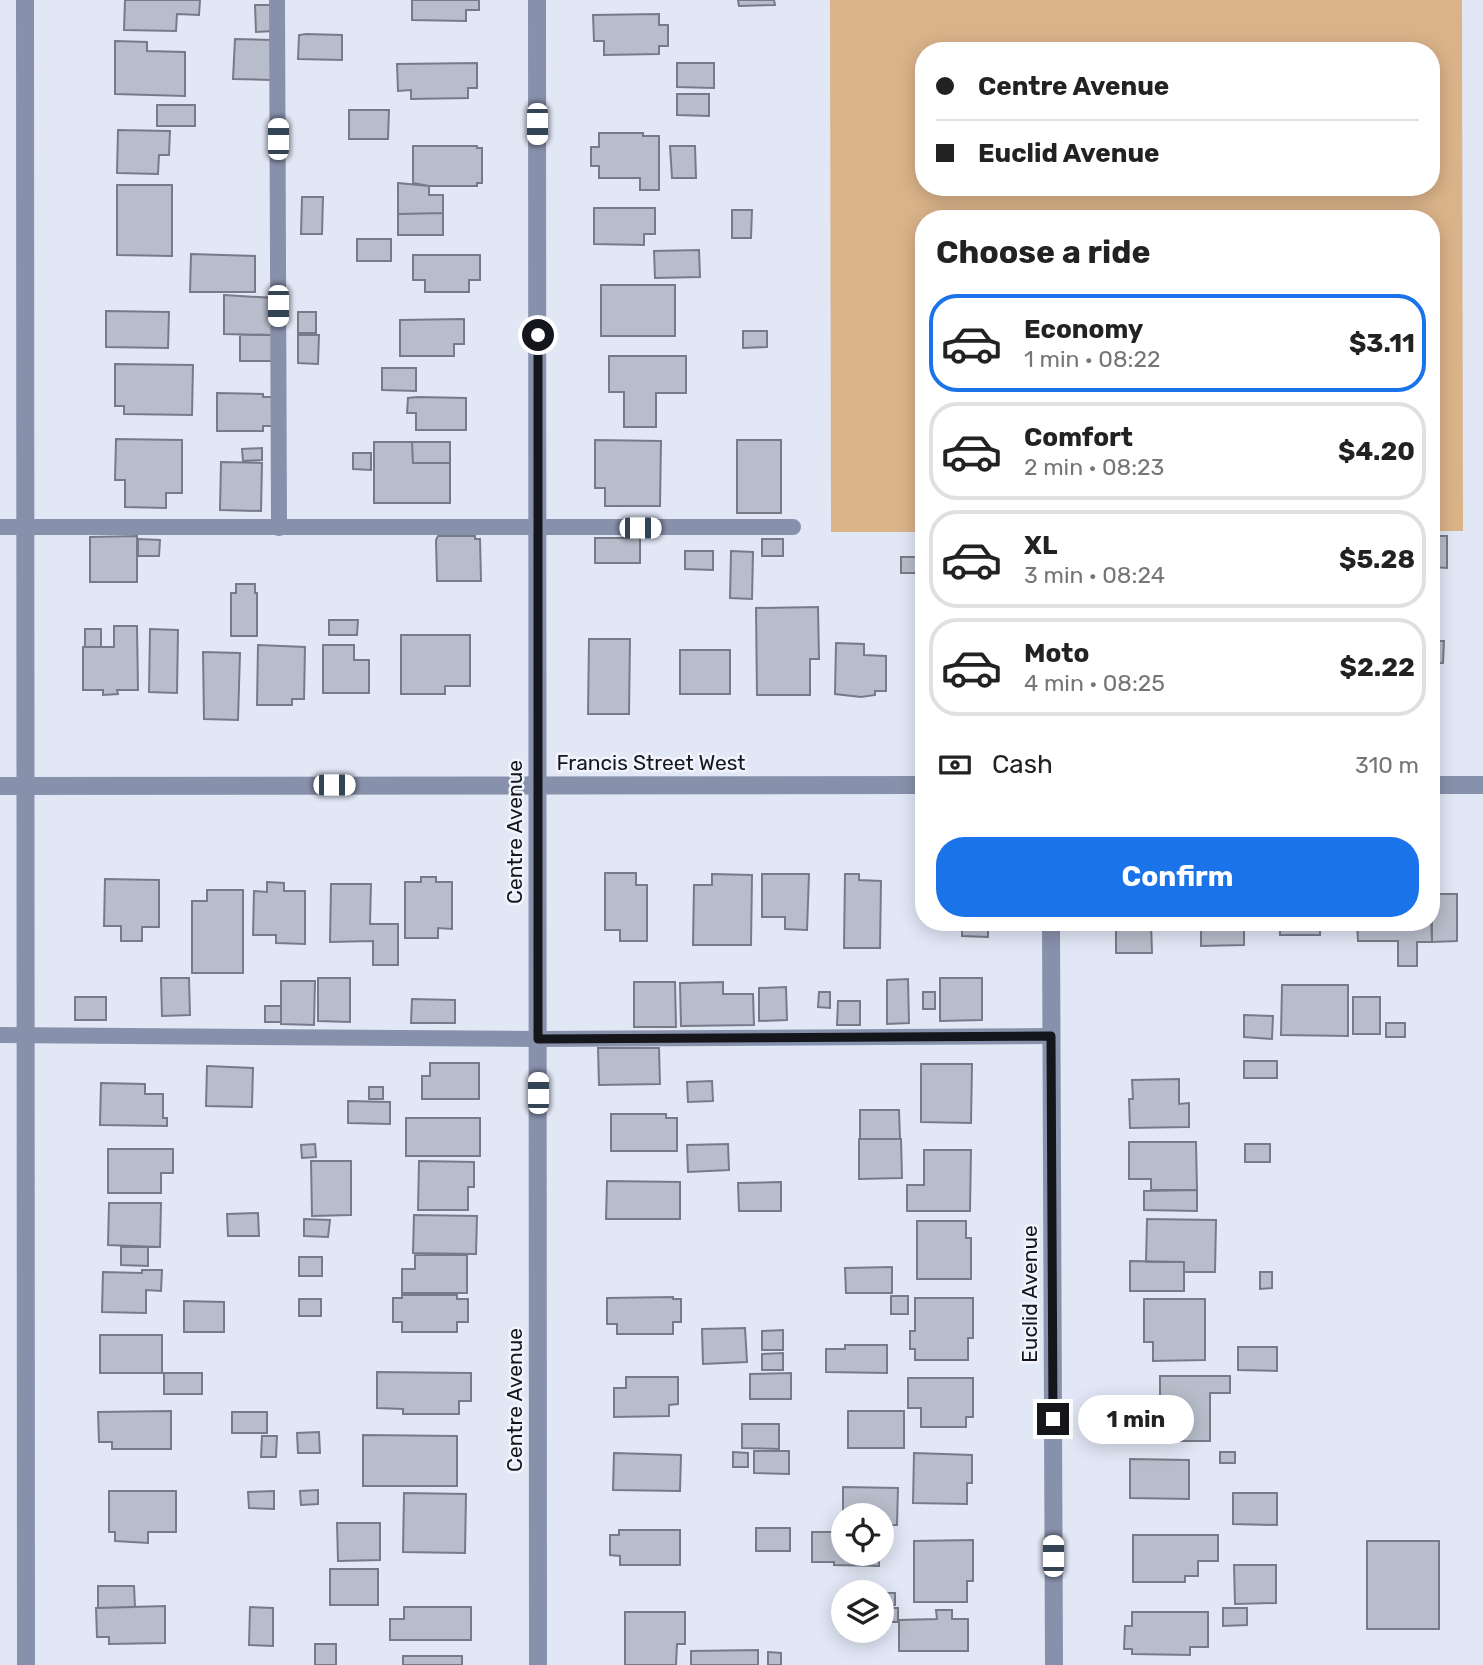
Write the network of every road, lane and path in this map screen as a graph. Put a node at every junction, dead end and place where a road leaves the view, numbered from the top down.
1 (25, 0) edge
2 (277, 0) edge
3 (537, 0) edge
4 (0, 527) edge
5 (25, 527) junction
6 (793, 527) dead end
7 (279, 528) junction
8 (538, 529) junction
9 (915, 785) edge
10 (1440, 785) edge
11 (1483, 785) edge
12 (0, 786) edge
13 (25, 786) junction
14 (538, 786) junction
15 (1051, 931) edge
16 (0, 1035) edge
17 (25, 1035) junction
18 (1051, 1036) junction
19 (538, 1039) junction
20 (26, 1665) edge
21 (538, 1665) edge
22 (1054, 1665) edge

1 - 5 street
2 - 7 lane
3 - 8 street, Centre Avenue
4 - 5 lane
5 - 7 lane
5 - 13 street
6 - 8 lane
7 - 8 lane
8 - 14 street, Centre Avenue
9 - 14 street, Francis Street West
10 - 11 street
12 - 13 street, Francis Street West
13 - 14 street, Francis Street West
13 - 17 street
14 - 19 street, Centre Avenue
15 - 18 street, Euclid Avenue
16 - 17 lane
17 - 19 lane
17 - 20 street
18 - 19 lane
18 - 22 street, Euclid Avenue
19 - 21 street, Centre Avenue

